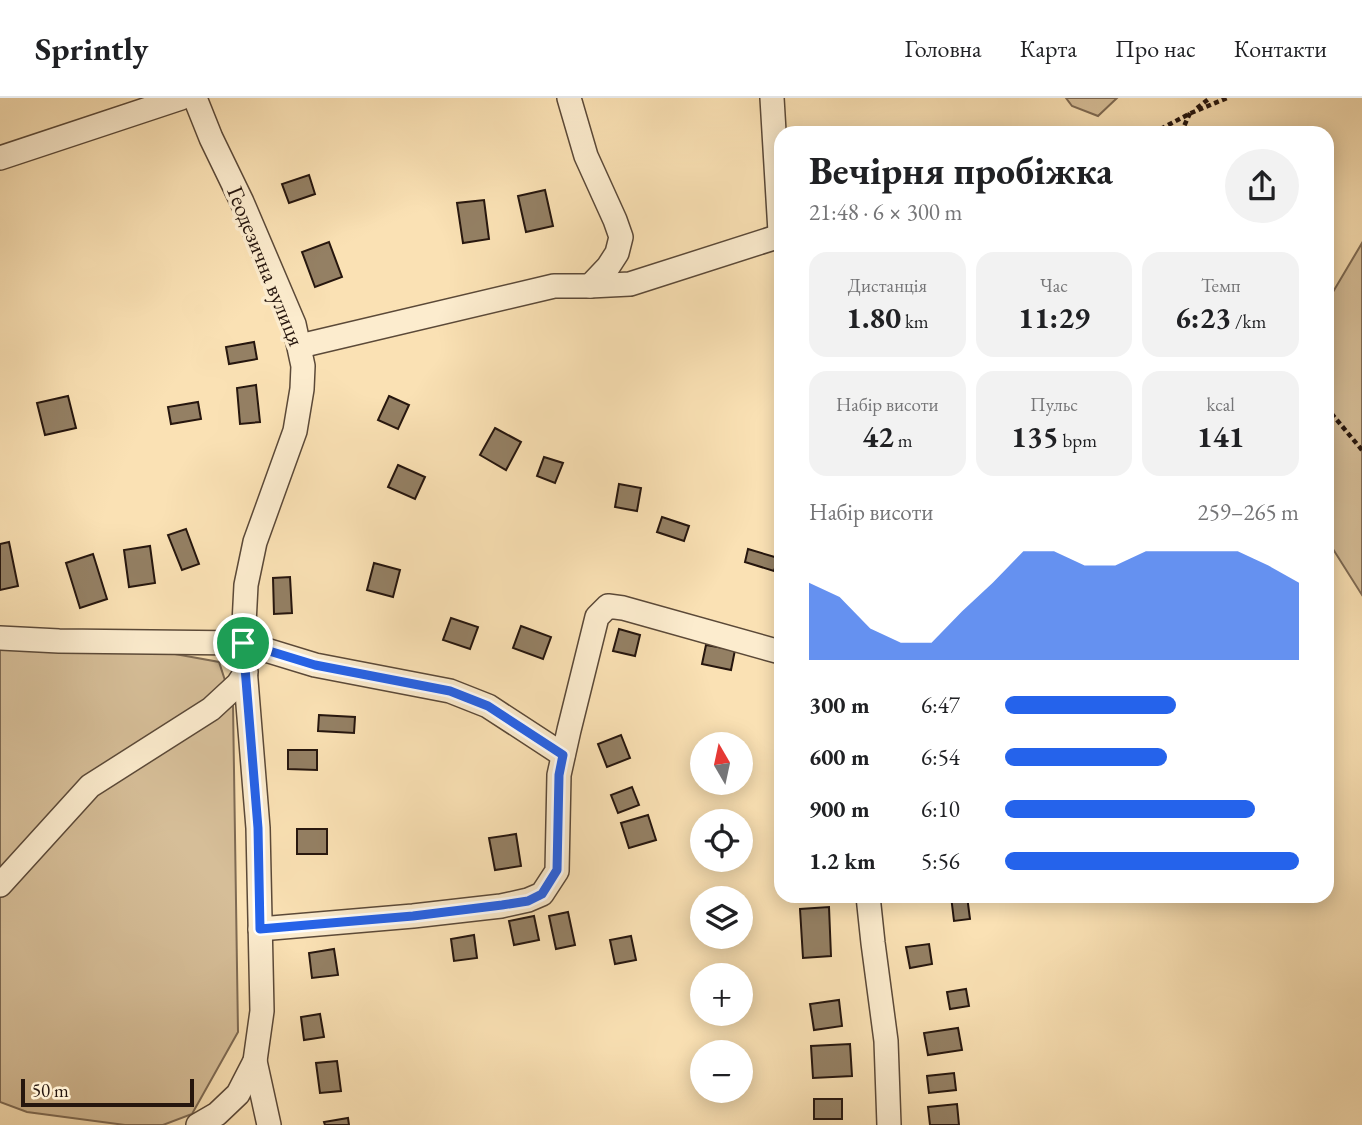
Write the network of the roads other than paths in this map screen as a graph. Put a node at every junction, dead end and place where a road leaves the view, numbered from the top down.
1 (181, 98) edge
2 (195, 98) edge
3 (569, 98) edge
4 (772, 98) edge
5 (774, 132) edge
6 (0, 158) edge
7 (774, 236) edge
8 (590, 286) junction
9 (300, 346) junction
10 (0, 638) edge
11 (243, 643) junction
12 (774, 650) edge
13 (246, 672) junction
14 (563, 755) junction
15 (0, 885) edge
16 (869, 903) edge
17 (260, 929) junction
18 (255, 1061) junction
19 (198, 1125) edge
20 (269, 1125) edge
21 (889, 1125) edge

1 - 6 street
2 - 9 street, Геодезична вулиця
3 - 8 street
4 - 5 street
7 - 8 street
8 - 9 street
9 - 11 street, Геодезична вулиця
10 - 11 street
11 - 13 street, Геодезична вулиця
11 - 14 street
12 - 14 street
13 - 15 street
13 - 17 street, Геодезична вулиця
14 - 17 street
16 - 21 street
17 - 18 street, Геодезична вулиця
18 - 19 street, Геодезична вулиця
18 - 20 street, Геодезична вулиця

